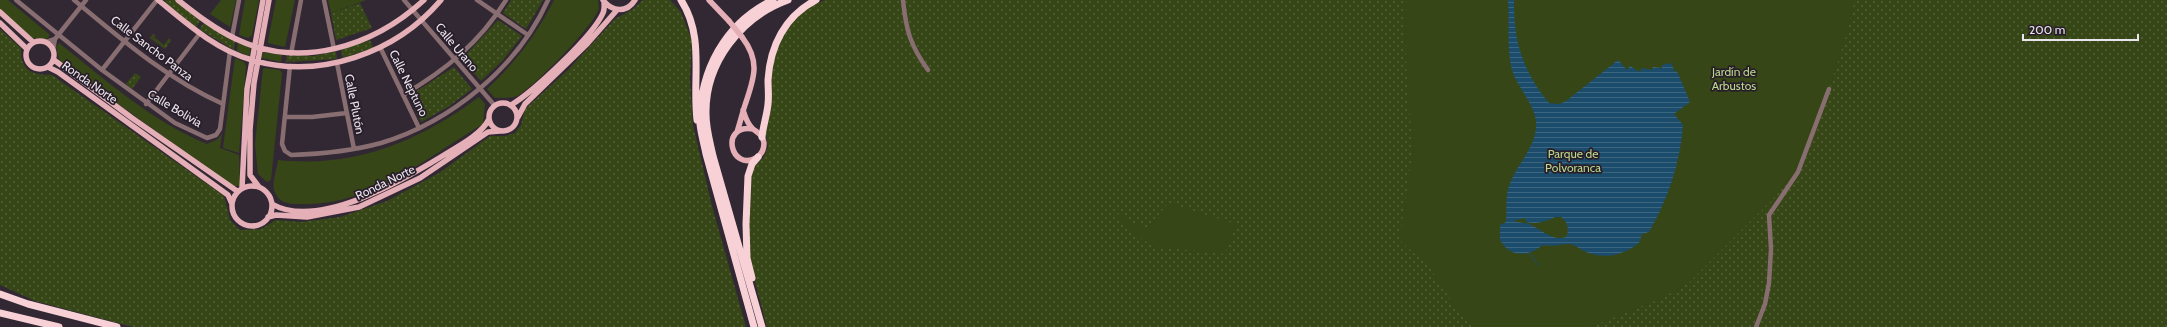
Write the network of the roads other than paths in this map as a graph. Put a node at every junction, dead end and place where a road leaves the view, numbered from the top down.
1 (16, 0) edge
2 (74, 0) edge
3 (86, 0) edge
4 (157, 0) edge
5 (178, 0) edge
6 (240, 0) edge
7 (263, 0) edge
8 (269, 0) edge
9 (301, 0) edge
10 (324, 0) edge
11 (404, 0) edge
12 (424, 0) edge
13 (441, 0) edge
14 (477, 0) edge
15 (506, 0) edge
16 (548, 0) edge
17 (635, 0) edge
18 (681, 0) edge
19 (704, 0) edge
20 (773, 0) edge
21 (788, 0) edge
22 (816, 0) edge
23 (903, 0) edge
24 (603, 1) edge
25 (711, 2) edge
26 (81, 6) junction
27 (413, 10) junction
28 (617, 10) junction
29 (0, 12) edge
30 (497, 14) junction
31 (421, 20) junction
32 (0, 24) edge
33 (200, 33) junction
34 (528, 35) junction
35 (56, 37) junction
36 (232, 37) junction
37 (125, 41) junction
38 (33, 42) junction
39 (46, 42) junction
40 (257, 47) junction
41 (380, 47) junction
42 (27, 49) junction
43 (334, 49) junction
44 (53, 50) junction
45 (230, 51) junction
46 (291, 54) junction
47 (54, 60) junction
48 (255, 61) junction
49 (455, 61) junction
50 (337, 63) junction
51 (290, 66) junction
52 (48, 67) junction
53 (102, 70) junction
54 (928, 70) dead end
55 (168, 75) junction
56 (479, 89) junction
57 (1829, 89) dead end
58 (403, 95) junction
59 (146, 104) junction
60 (223, 104) junction
61 (511, 105) junction
62 (495, 106) junction
63 (743, 110) junction
64 (347, 113) junction
65 (285, 117) junction
66 (518, 117) junction
67 (489, 119) junction
68 (419, 128) junction
69 (753, 129) junction
70 (500, 131) junction
71 (737, 132) junction
72 (762, 137) junction
73 (354, 149) junction
74 (758, 157) junction
75 (259, 187) junction
76 (240, 190) junction
77 (232, 204) junction
78 (272, 204) junction
79 (268, 218) junction
80 (0, 294) edge
81 (0, 313) edge
82 (751, 314) junction
83 (59, 327) edge
84 (117, 327) edge
85 (754, 327) edge
86 (763, 327) edge
87 (1756, 327) edge

1 - 35 street, Calle Bolivia
2 - 26 street, Calle Sancho Panza
3 - 26 street
4 - 33 main road
4 - 37 street
5 - 36 main road
6 - 36 street
7 - 40 main road
8 - 40 main road
9 - 46 street
10 - 43 street
11 - 27 street, Calle Urano
12 - 27 main road
13 - 31 main road
14 - 30 street
15 - 30 street
16 - 34 street
17 - 28 main road
18 - 82 highway
19 - 25 main road
20 - 82 highway
21 - 86 highway
22 - 72 highway
23 - 54 street
24 - 28 main road
24 - 61 main road
25 - 63 main road, bridge
26 - 35 street
26 - 37 street, Calle Sancho Panza
27 - 31 street, Calle Urano
27 - 43 main road
28 - 66 main road
29 - 38 main road
30 - 34 street
30 - 49 street
31 - 41 main road
31 - 49 street, Calle Urano
32 - 42 main road
33 - 45 main road
33 - 55 street
34 - 56 street
35 - 39 street
35 - 44 street
35 - 53 street, Calle Bolivia
36 - 40 main road
37 - 53 street
37 - 55 street, Calle Sancho Panza
38 - 39 main road
38 - 42 main road
39 - 44 main road, Ronda Norte
40 - 46 main road
40 - 48 main road
41 - 50 main road
41 - 58 street, Calle Neptuno
42 - 52 main road, Ronda Norte
43 - 46 main road
44 - 47 main road, Ronda Norte
45 - 48 main road
45 - 60 street, Calle Bolivia
47 - 52 main road, Ronda Norte
47 - 76 main road, Ronda Norte
48 - 51 main road
48 - 75 main road
48 - 76 main road
49 - 56 street, Calle Urano
49 - 58 street
50 - 51 main road
50 - 64 street, Calle Plutón
51 - 65 street
52 - 77 main road, Ronda Norte
53 - 59 street, Calle Bolivia
55 - 59 street
55 - 60 street, Calle Sancho Panza
56 - 62 street, Calle Urano
56 - 68 street
57 - 87 street
58 - 68 street, Calle Neptuno
59 - 60 street, Calle Bolivia
61 - 62 main road
61 - 66 main road
62 - 67 main road
63 - 69 main road
63 - 71 main road
64 - 65 street
64 - 73 street, Calle Plutón
65 - 73 street
66 - 70 main road
67 - 70 main road
67 - 78 main road, Ronda Norte
68 - 73 street
69 - 71 main road
69 - 72 main road
70 - 79 main road, Ronda Norte
71 - 74 main road
72 - 74 main road
74 - 86 highway
75 - 76 main road
75 - 78 main road
76 - 77 main road
77 - 79 main road
78 - 79 main road
80 - 84 highway
81 - 83 highway
82 - 85 highway

